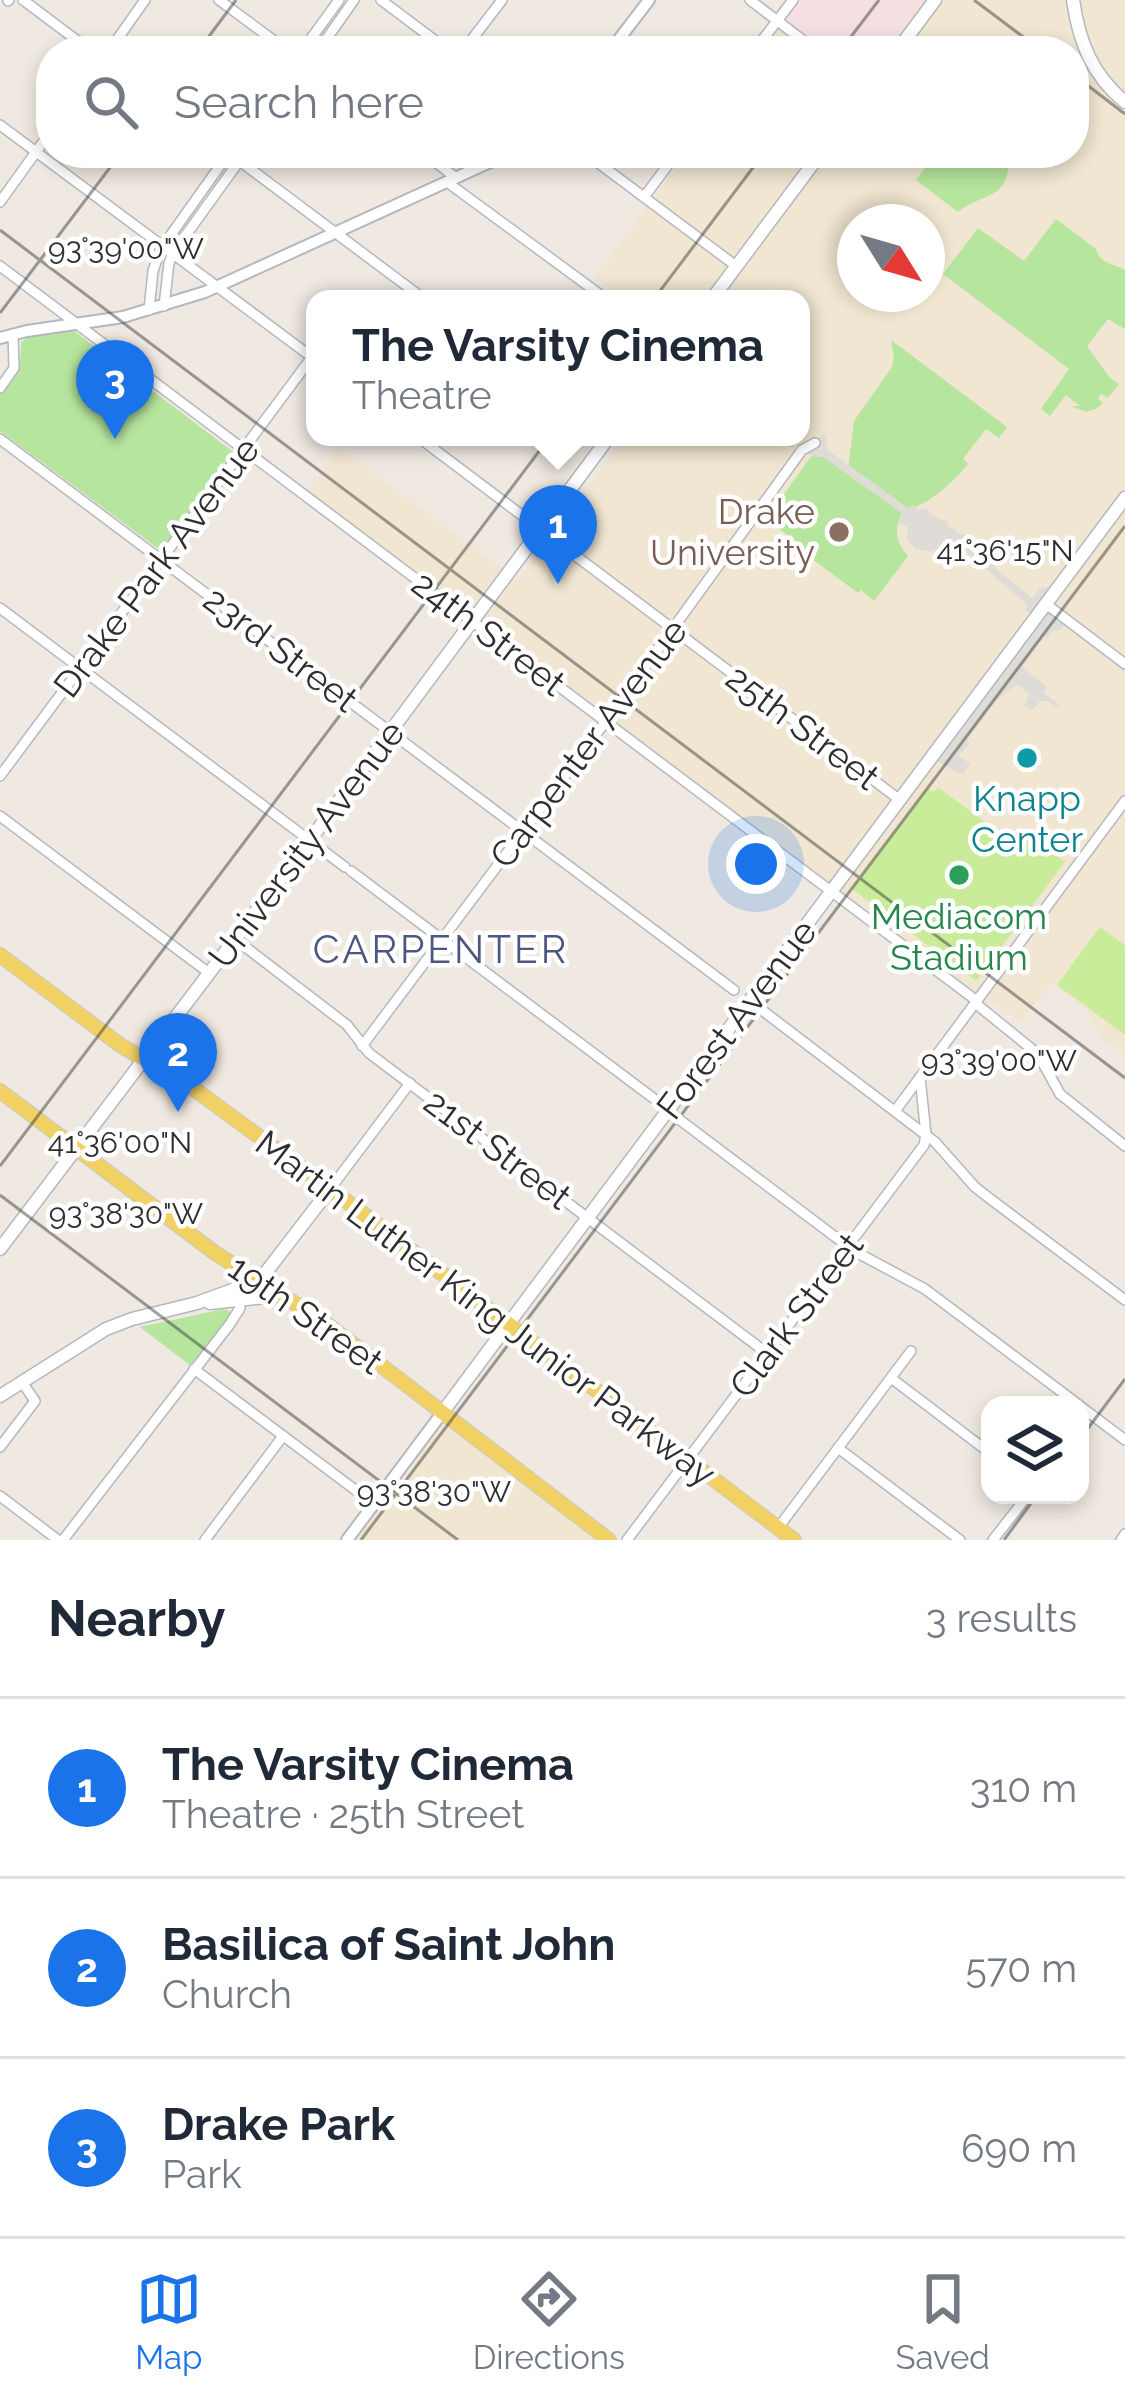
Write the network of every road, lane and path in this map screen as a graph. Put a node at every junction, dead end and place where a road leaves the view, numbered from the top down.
1 (22, 0) edge
2 (146, 0) edge
3 (219, 0) edge
4 (339, 0) edge
5 (354, 0) edge
6 (381, 0) edge
7 (502, 0) edge
8 (649, 0) edge
9 (750, 0) edge
10 (793, 0) edge
11 (934, 0) edge
12 (1072, 0) edge
13 (777, 21) junction
14 (71, 36) edge
15 (120, 36) edge
16 (267, 36) edge
17 (313, 36) edge
18 (329, 36) edge
19 (429, 36) edge
20 (475, 36) edge
21 (621, 36) edge
22 (766, 36) edge
23 (797, 36) edge
24 (908, 36) edge
25 (1080, 36) edge
26 (1089, 58) edge
27 (1125, 102) edge
28 (0, 125) edge
29 (36, 152) joint
30 (58, 168) edge
31 (218, 168) edge
32 (234, 168) edge
33 (256, 168) edge
34 (440, 168) edge
35 (478, 168) edge
36 (605, 168) edge
37 (666, 168) edge
38 (810, 168) edge
39 (452, 180) junction
40 (644, 197) junction
41 (0, 202) edge
42 (336, 233) junction
43 (163, 246) junction
44 (173, 254) junction
45 (0, 266) edge
46 (736, 266) junction
47 (217, 286) junction
48 (412, 290) edge
49 (594, 290) edge
50 (719, 290) edge
51 (164, 306) junction
52 (149, 310) junction
53 (76, 324) junction
54 (7, 336) edge
55 (306, 353) edge
56 (306, 367) edge
57 (0, 388) edge
58 (0, 439) edge
59 (814, 443) dead end
60 (810, 445) edge
61 (430, 446) edge
62 (601, 446) edge
63 (809, 446) edge
64 (244, 449) junction
65 (1125, 498) edge
66 (541, 529) junction
67 (162, 559) junction
68 (1046, 604) junction
69 (0, 608) edge
70 (473, 620) junction
71 (673, 628) junction
72 (1125, 664) edge
73 (80, 668) junction
74 (606, 721) junction
75 (391, 731) junction
76 (0, 776) edge
77 (900, 800) junction
78 (1125, 801) edge
79 (0, 816) edge
80 (523, 831) junction
81 (310, 840) junction
82 (832, 891) junction
83 (235, 939) junction
84 (442, 939) junction
85 (0, 955) edge
86 (209, 973) junction
87 (734, 990) dead end
88 (750, 1001) junction
89 (976, 1002) junction
90 (362, 1046) junction
91 (144, 1058) junction
92 (920, 1077) junction
93 (410, 1083) junction
94 (0, 1091) edge
95 (653, 1098) dead end
96 (895, 1111) junction
97 (668, 1112) junction
98 (926, 1136) junction
99 (1125, 1145) edge
100 (77, 1149) junction
101 (330, 1189) junction
102 (590, 1217) junction
103 (5, 1233) edge
104 (848, 1246) junction
105 (0, 1249) edge
106 (260, 1280) junction
107 (283, 1294) junction
108 (1125, 1300) edge
109 (239, 1301) junction
110 (197, 1303) junction
111 (509, 1324) junction
112 (911, 1351) dead end
113 (768, 1354) junction
114 (194, 1370) junction
115 (891, 1378) junction
116 (22, 1382) junction
117 (0, 1396) edge
118 (1067, 1396) edge
119 (442, 1413) junction
120 (1089, 1413) edge
121 (283, 1436) junction
122 (1125, 1440) edge
123 (0, 1447) edge
124 (981, 1447) edge
125 (838, 1448) junction
126 (688, 1460) junction
127 (0, 1496) edge
128 (374, 1504) junction
129 (1021, 1504) edge
130 (778, 1528) junction
131 (60, 1540) edge
132 (205, 1540) edge
133 (346, 1540) edge
134 (609, 1540) edge
135 (627, 1540) edge
136 (794, 1540) edge
137 (960, 1540) edge
138 (993, 1540) edge

1 - 14 street
2 - 15 street
3 - 16 street
4 - 17 street
5 - 18 street
6 - 19 street
7 - 20 street
8 - 21 street
9 - 13 street
10 - 13 street
11 - 24 main road
12 - 25 main road
13 - 22 street
13 - 23 street
26 - 27 main road
28 - 29 street
29 - 41 street
30 - 43 street
31 - 43 street
32 - 44 street
33 - 42 street
34 - 39 street
35 - 39 street
36 - 40 street
37 - 40 street
38 - 46 main road
39 - 42 street
39 - 49 street
40 - 46 street
42 - 47 street
42 - 48 street
43 - 44 street
43 - 52 street
44 - 47 street
44 - 51 street
45 - 53 street, 24th Street
46 - 50 main road
47 - 51 street
47 - 55 street
51 - 52 street
52 - 53 street
53 - 54 street
53 - 64 street, 24th Street
54 - 57 street
56 - 64 street, Drake Park Avenue
58 - 67 street, 23rd Street
59 - 60 street, Carpenter Avenue
61 - 66 street, 25th Street
62 - 66 main road, University Avenue
63 - 71 street, Carpenter Avenue
64 - 67 street, Drake Park Avenue
64 - 70 street, 24th Street
65 - 68 main road, Forest Avenue
66 - 70 main road, University Avenue
66 - 71 street, 25th Street
67 - 73 street, Drake Park Avenue
67 - 75 street, 23rd Street
68 - 72 street
68 - 77 main road, Forest Avenue
69 - 73 street
70 - 74 street, 24th Street
70 - 75 main road, University Avenue
71 - 74 street, Carpenter Avenue
71 - 77 street, 25th Street
73 - 76 street, Drake Park Avenue
73 - 81 street
74 - 80 street, Carpenter Avenue
74 - 82 street, 24th Street
75 - 80 street, 23rd Street
75 - 81 main road, University Avenue
77 - 82 main road, Forest Avenue
78 - 89 street
79 - 86 street
80 - 84 street, Carpenter Avenue
80 - 87 street, 23rd Street
81 - 83 main road, University Avenue
81 - 84 street
82 - 88 main road, Forest Avenue
82 - 89 street, 24th Street
83 - 86 main road, University Avenue
83 - 90 street, 21st Street
84 - 90 street, Carpenter Avenue
84 - 95 street
85 - 91 main road, Martin Luther King Junior Parkway
86 - 91 main road, University Avenue
88 - 96 street
88 - 97 main road, Forest Avenue
89 - 92 street
89 - 99 street, 24th Street
90 - 93 street, 21st Street
91 - 100 main road, University Avenue
91 - 101 main road, Martin Luther King Junior Parkway
92 - 96 street
92 - 98 street
93 - 101 street
93 - 102 street, 21st Street
94 - 100 main road, 19th Street
96 - 98 street
97 - 102 main road, Forest Avenue
97 - 104 street
98 - 104 street, Clark Street
98 - 108 street
100 - 103 main road, University Avenue
100 - 106 main road, 19th Street
101 - 106 main road
101 - 111 main road, Martin Luther King Junior Parkway
102 - 111 main road, Forest Avenue
102 - 113 street, 21st Street
103 - 105 main road, University Avenue
104 - 113 street, Clark Street
104 - 118 street
106 - 107 main road, 19th Street
106 - 109 main road
106 - 110 main road
107 - 109 main road
107 - 119 main road, 19th Street
109 - 110 main road
109 - 114 street
110 - 116 main road
111 - 119 main road, Forest Avenue
111 - 126 main road, Martin Luther King Junior Parkway
112 - 115 street
113 - 126 street, Clark Street
114 - 121 street
114 - 131 street
115 - 124 street
115 - 125 street
116 - 117 main road
116 - 123 street
119 - 128 street, Forest Avenue
119 - 134 main road, 19th Street
120 - 122 street
121 - 128 street
121 - 132 street
125 - 130 street
125 - 137 street
126 - 130 main road, Martin Luther King Junior Parkway
126 - 135 street, Clark Street
127 - 131 street
128 - 133 street, Forest Avenue
129 - 138 street
130 - 136 main road, Martin Luther King Junior Parkway

